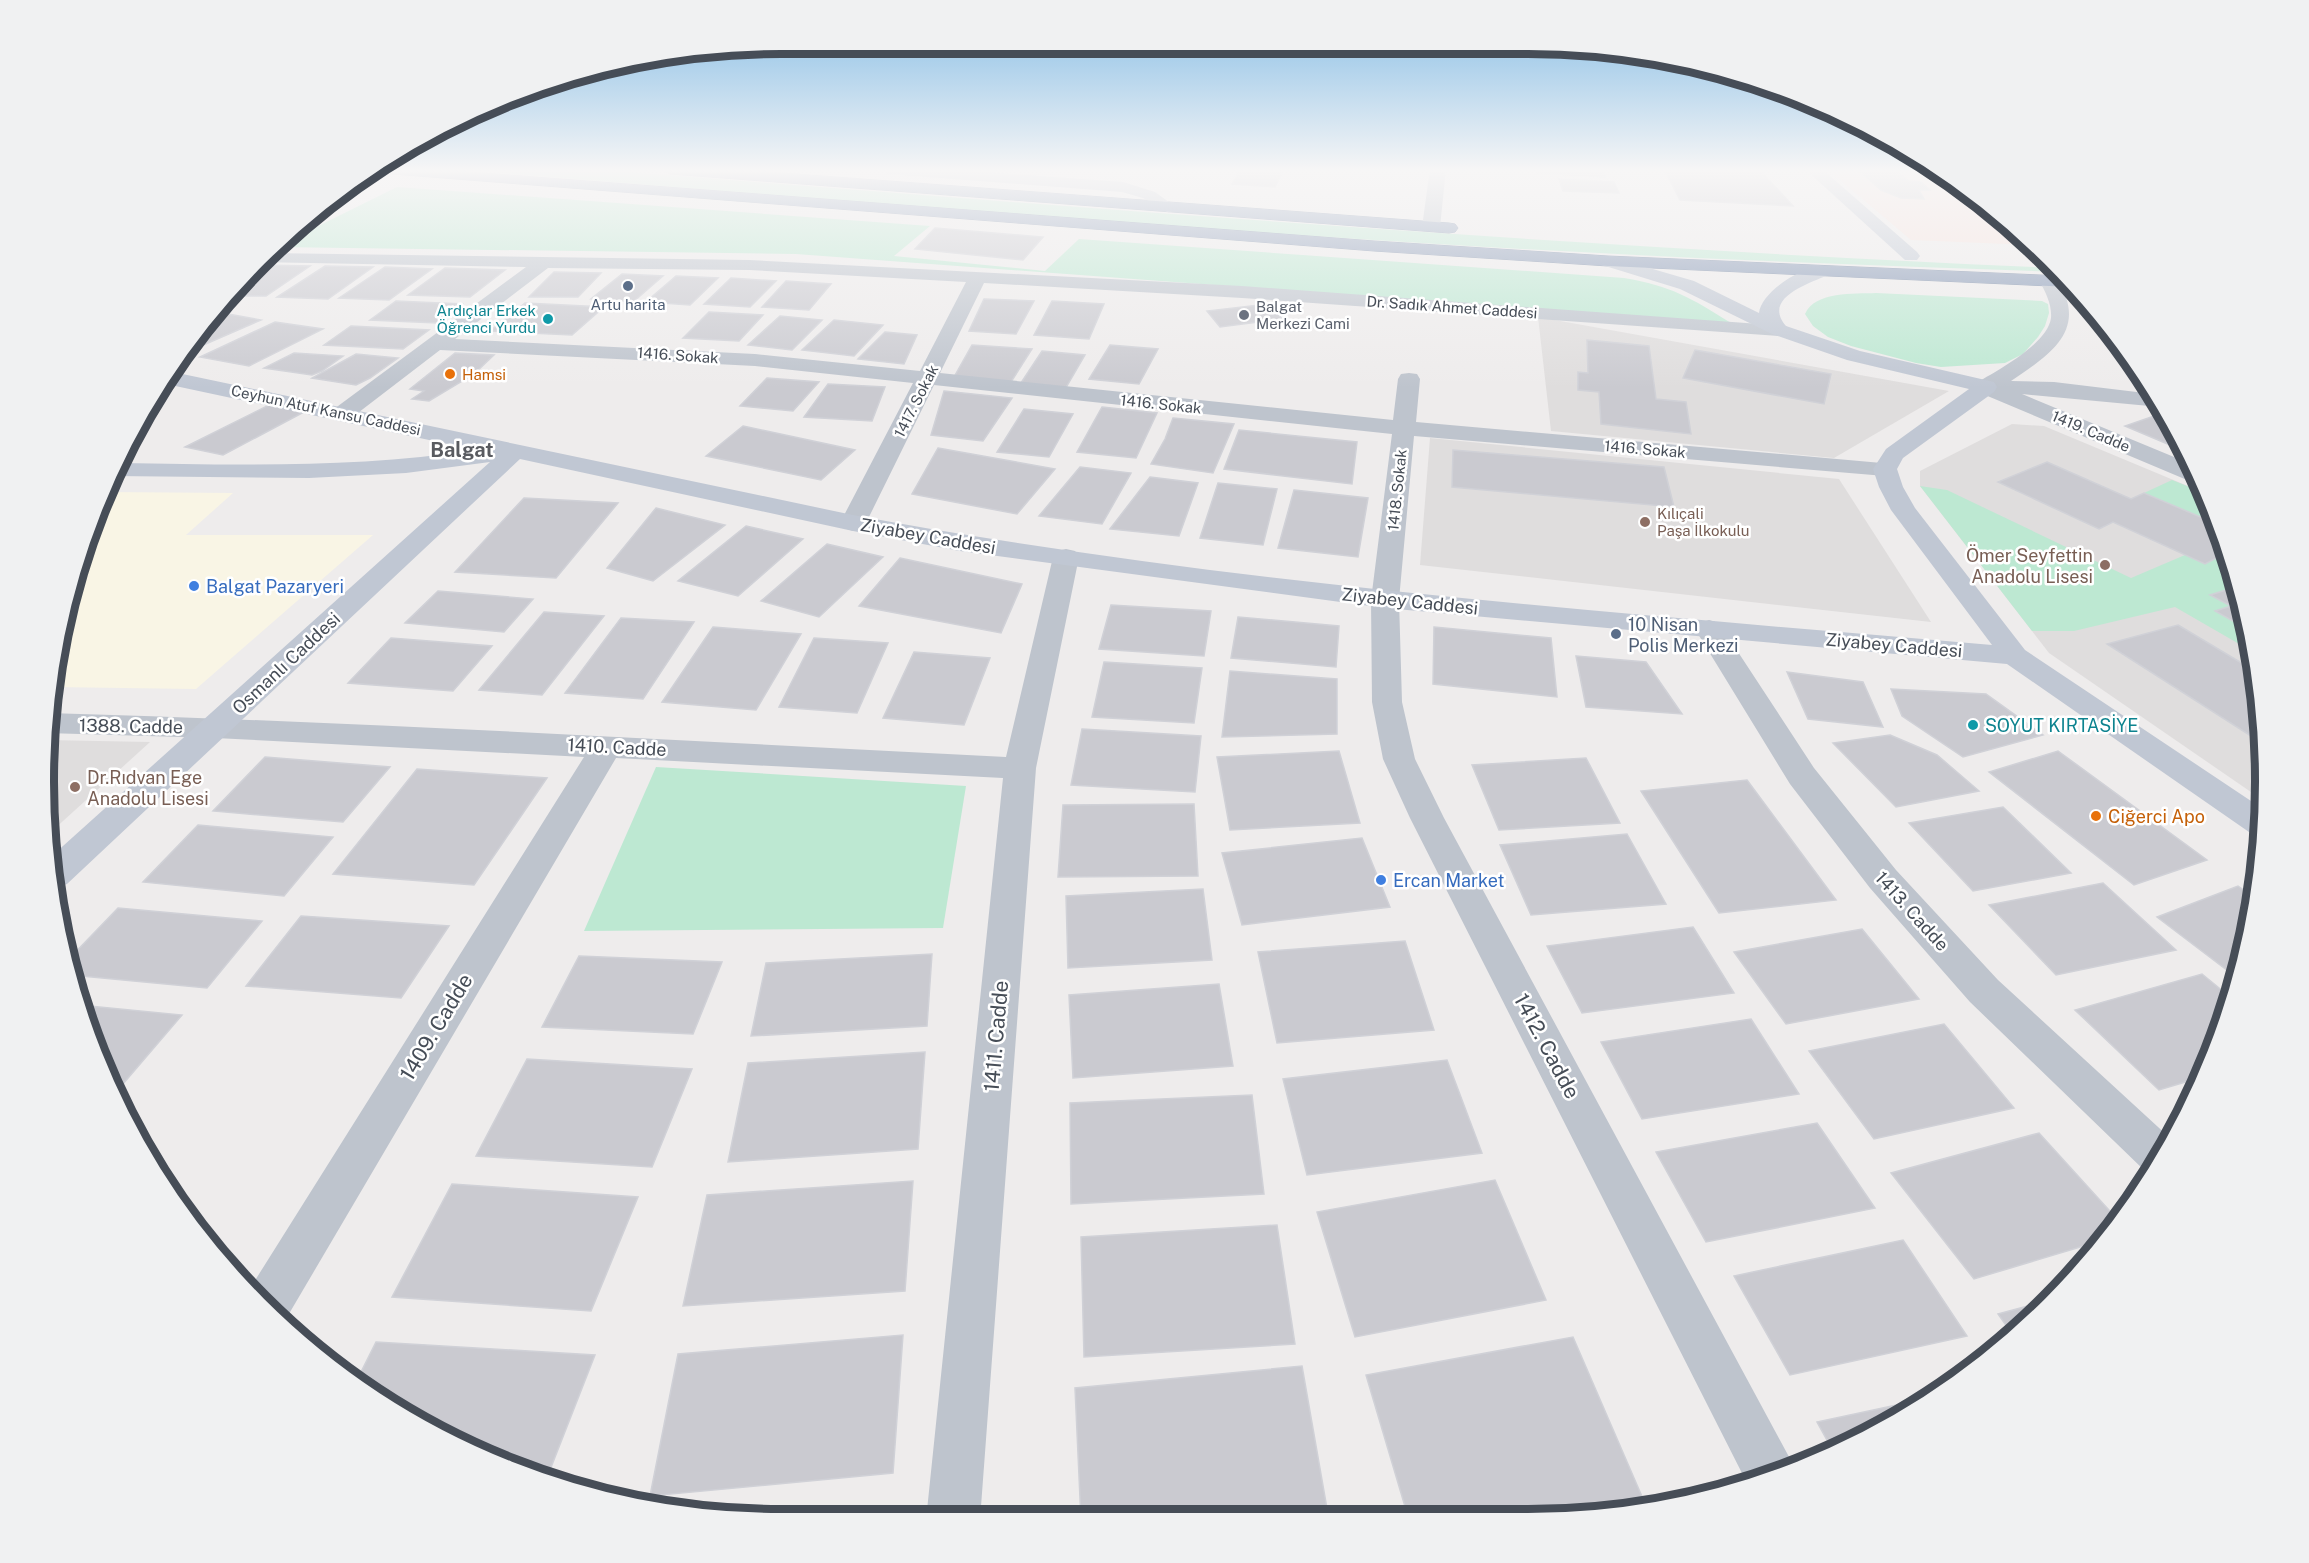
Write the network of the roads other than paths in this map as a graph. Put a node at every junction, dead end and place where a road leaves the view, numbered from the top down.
1 (1325, 242) edge
2 (1895, 242) edge
3 (1887, 255) dead end
4 (1911, 256) junction
5 (1934, 257) dead end
6 (277, 258) edge
7 (1608, 261) junction
8 (543, 263) junction
9 (1822, 271) junction
10 (977, 279) junction
11 (2056, 282) edge
12 (2058, 285) edge
13 (1779, 330) junction
14 (437, 344) junction
15 (176, 379) edge
16 (927, 380) junction
17 (1409, 380) dead end
18 (1986, 387) junction
19 (2146, 400) edge
20 (342, 414) junction
21 (1403, 428) junction
22 (517, 450) junction
23 (1885, 469) junction
24 (124, 470) edge
25 (2185, 470) edge
26 (853, 523) junction
27 (1066, 557) junction
28 (1385, 600) junction
29 (1708, 629) junction
30 (2015, 656) junction
31 (57, 723) edge
32 (215, 728) junction
33 (608, 746) junction
34 (1020, 768) junction
35 (2253, 819) edge
36 (59, 870) edge
37 (2154, 1151) edge
38 (270, 1299) edge
39 (1767, 1468) edge
40 (954, 1509) edge

1 - 7 highway
2 - 4 main road
3 - 4 highway
4 - 5 highway
6 - 8 street, Dr. Sadık Ahmet Caddesi
7 - 9 highway
7 - 13 main road
8 - 10 street, Dr. Sadık Ahmet Caddesi
8 - 14 street
9 - 11 highway
9 - 13 main road
10 - 13 street, Dr. Sadık Ahmet Caddesi
10 - 16 street, 1417. Sokak
12 - 18 street
13 - 18 main road
14 - 16 street, 1416. Sokak
14 - 20 street
15 - 20 main road, Ceyhun Atuf Kansu Caddesi
16 - 21 street, 1416. Sokak
16 - 26 street, 1417. Sokak
17 - 21 street, 1418. Sokak
18 - 19 street
18 - 23 main road
18 - 25 street, 1419. Cadde
20 - 22 main road, Ceyhun Atuf Kansu Caddesi
21 - 23 street, 1416. Sokak
21 - 28 street, 1418. Sokak
22 - 24 main road
22 - 26 main road, Ziyabey Caddesi
22 - 32 main road, Osmanlı Caddesi
23 - 30 main road
26 - 27 main road, Ziyabey Caddesi
27 - 28 main road, Ziyabey Caddesi
27 - 34 street, 1411. Cadde
28 - 29 main road, Ziyabey Caddesi
28 - 39 street, 1412. Cadde
29 - 30 main road, Ziyabey Caddesi
29 - 37 street, 1413. Cadde
30 - 35 main road, Ziyabey Caddesi
31 - 32 street, 1388. Cadde
32 - 33 street, 1410. Cadde
32 - 36 main road, Osmanlı Caddesi
33 - 34 street, 1410. Cadde
33 - 38 street, 1409. Cadde
34 - 40 street, 1411. Cadde

